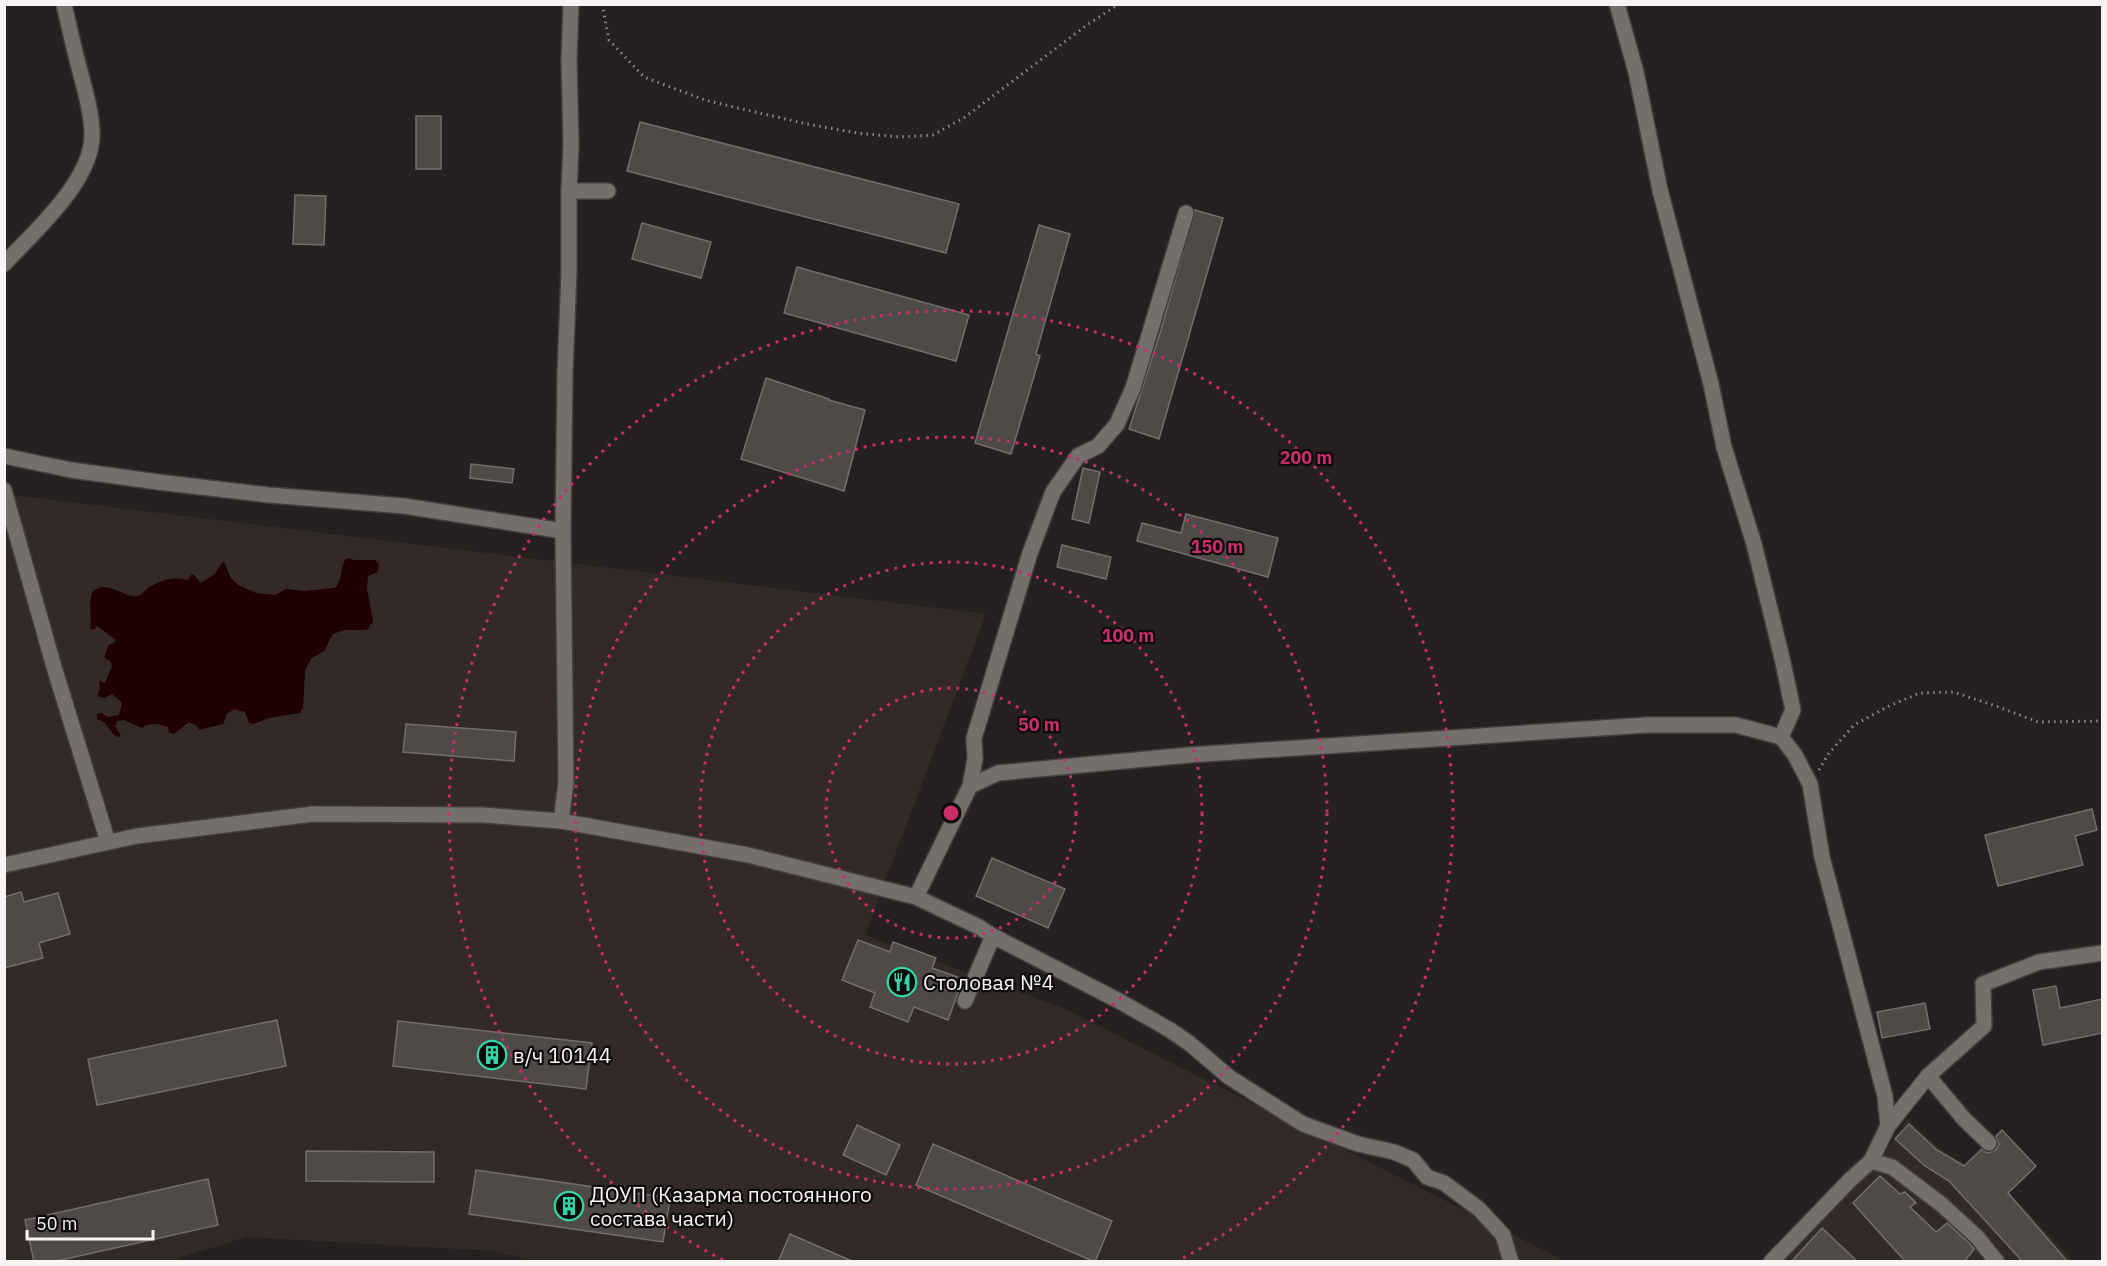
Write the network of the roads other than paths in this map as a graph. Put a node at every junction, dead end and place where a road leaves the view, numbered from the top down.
1 (64, 4) edge
2 (571, 4) edge
3 (1617, 4) edge
4 (568, 191) junction
5 (608, 191) dead end
6 (1185, 213) dead end
7 (4, 264) edge
8 (4, 448) edge
9 (11, 457) edge
10 (4, 490) edge
11 (563, 531) junction
12 (1781, 737) junction
13 (970, 786) junction
14 (561, 821) junction
15 (108, 842) junction
16 (4, 865) edge
17 (916, 897) junction
18 (993, 936) junction
19 (2103, 953) edge
20 (965, 1001) dead end
21 (1928, 1076) junction
22 (1888, 1126) junction
23 (1989, 1143) dead end
24 (1871, 1161) junction
25 (1511, 1262) edge
26 (1771, 1262) edge
27 (1997, 1262) edge

1 - 7 street
2 - 4 street
3 - 12 street
4 - 5 street
4 - 11 street
6 - 13 street
8 - 9 street
9 - 11 street
10 - 15 street
11 - 14 street
12 - 13 street
12 - 22 street
13 - 17 street
14 - 15 street
14 - 17 street
15 - 16 street
17 - 18 street
18 - 20 street
18 - 25 street
19 - 21 street
21 - 22 street
21 - 23 street
22 - 24 street
24 - 26 street
24 - 27 street

